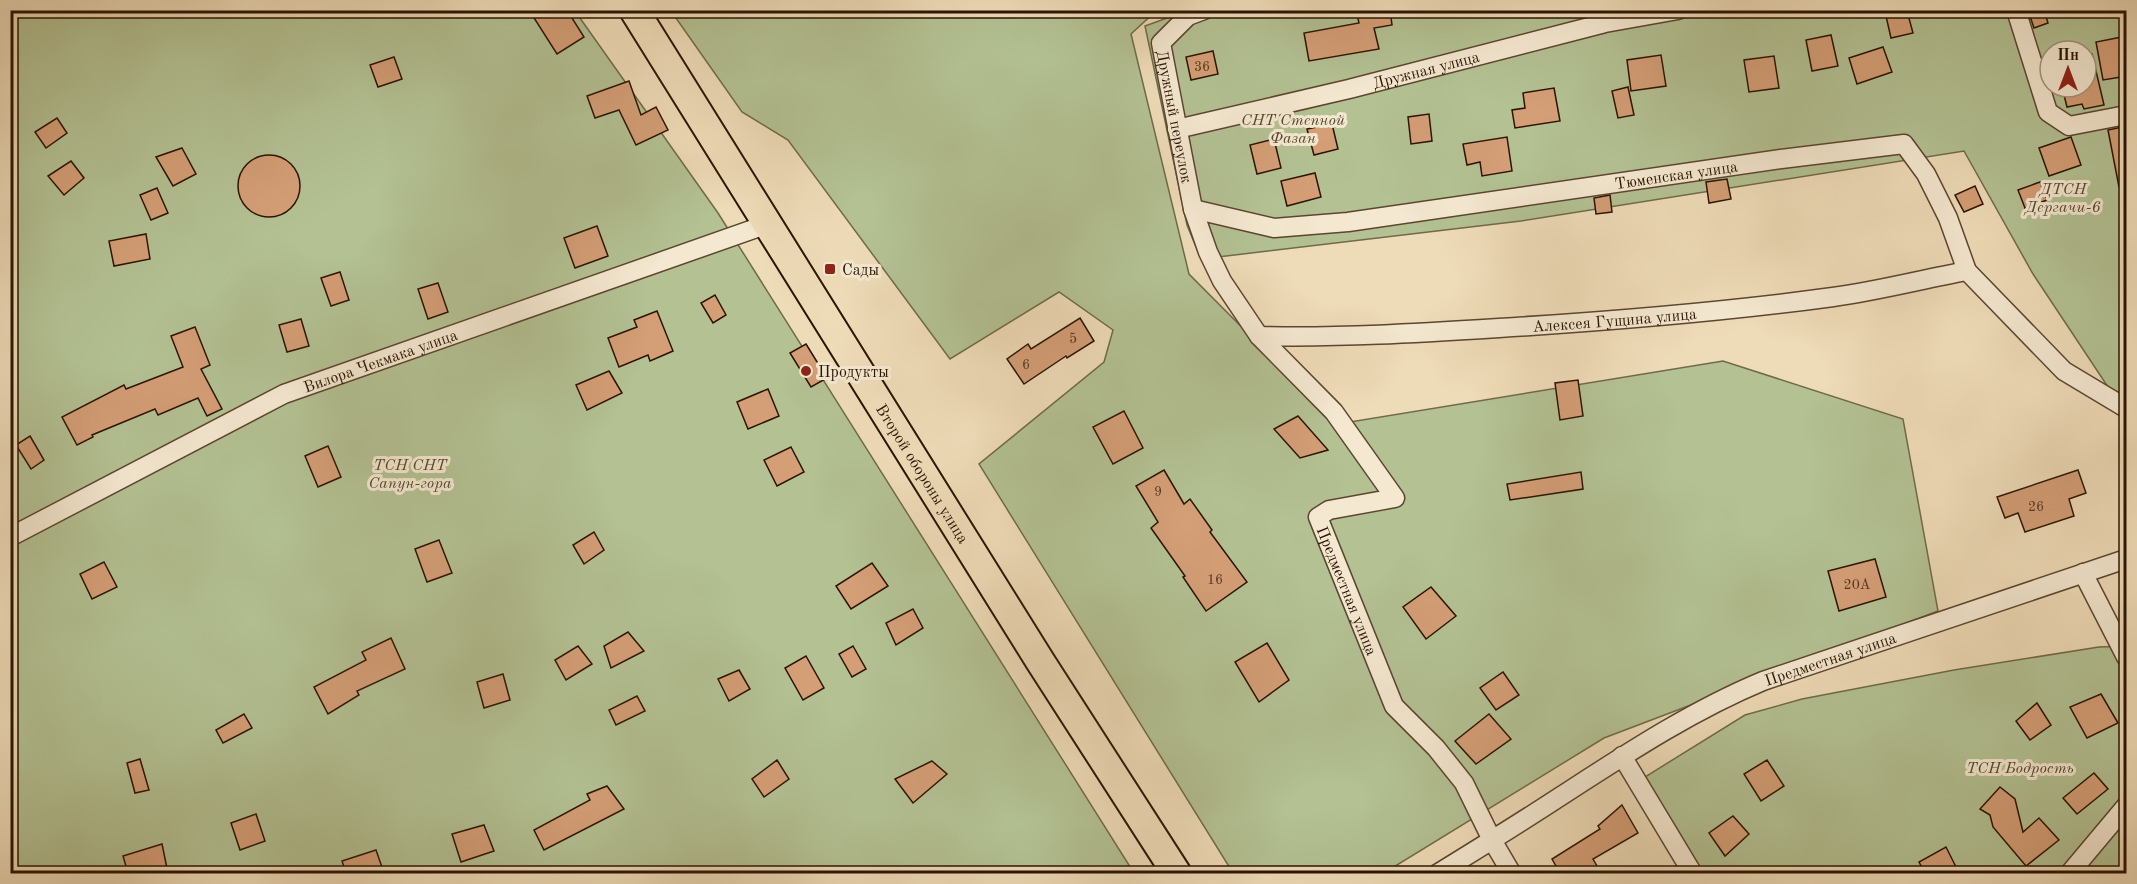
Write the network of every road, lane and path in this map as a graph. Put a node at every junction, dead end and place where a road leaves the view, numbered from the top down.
1 (634, 10) edge
2 (1188, 10) edge
3 (1204, 10) edge
4 (1678, 10) edge
5 (2016, 10) edge
6 (1604, 17) edge
7 (1175, 29) junction
8 (2127, 115) edge
9 (1177, 129) junction
10 (1193, 209) junction
11 (768, 224) junction
12 (1967, 271) junction
13 (1222, 281) joint
14 (1259, 336) junction
15 (2125, 406) edge
16 (10, 537) edge
17 (2127, 558) edge
18 (2083, 573) junction
19 (2127, 657) edge
20 (1622, 756) junction
21 (2127, 806) edge
22 (1492, 840) junction
23 (1177, 873) edge
24 (1437, 873) edge
25 (1512, 873) edge
26 (1693, 873) edge
27 (2069, 873) edge

1 - 11 main road, Второй обороны улица
2 - 7 street
3 - 7 street, Дружный переулок
4 - 6 street, Дружная улица
5 - 8 street
6 - 9 street, Дружная улица
7 - 9 street, Дружный переулок
9 - 10 street, Дружный переулок
10 - 12 street, Тюменская улица
10 - 13 street, Дружный переулок
11 - 16 street, Вилора Чекмака улица
11 - 23 main road, Второй обороны улица
12 - 14 street, Алексея Гущина улица
12 - 15 street
13 - 14 street, Предместная улица
14 - 22 street, Предместная улица
17 - 18 street, Предместная улица
18 - 19 street
18 - 20 street, Предместная улица
20 - 22 street, Предместная улица
20 - 26 street
21 - 27 street
22 - 24 street, Предместная улица
22 - 25 street

